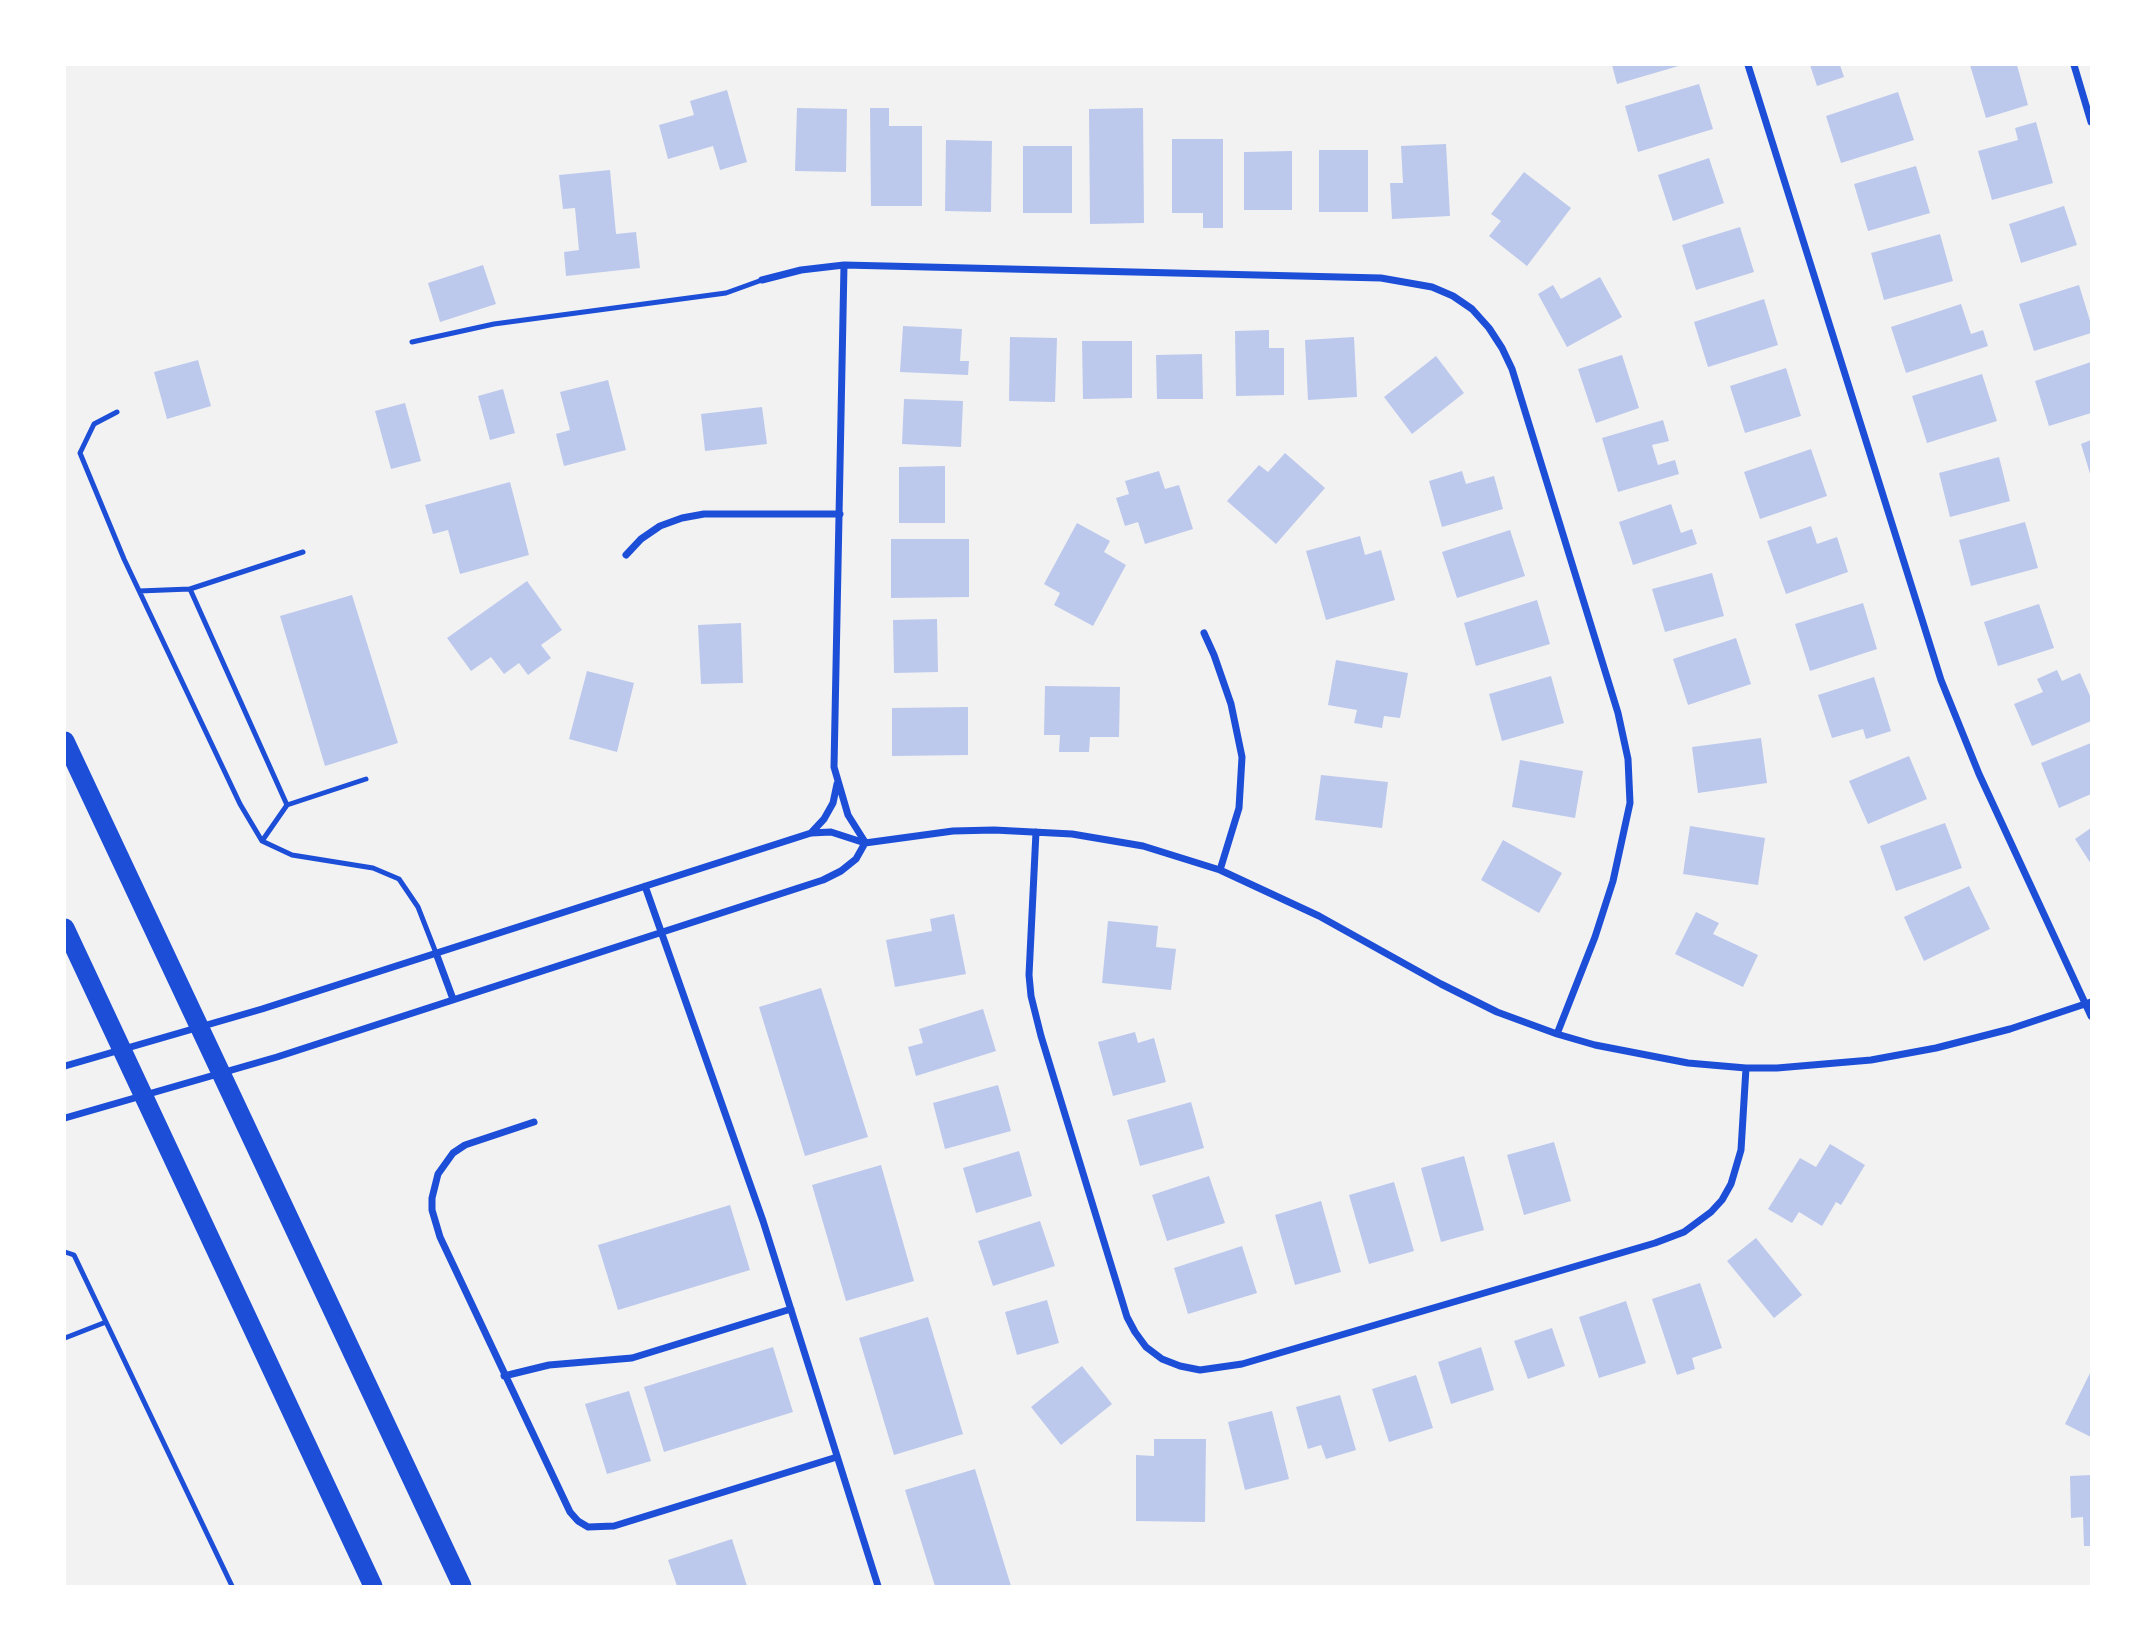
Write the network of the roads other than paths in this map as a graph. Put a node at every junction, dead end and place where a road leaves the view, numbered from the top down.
1 (1748, 65) edge
2 (2074, 65) edge
3 (2091, 122) edge
4 (844, 265) junction
5 (762, 280) joint
6 (412, 342) dead end
7 (117, 412) dead end
8 (840, 514) junction
9 (303, 552) dead end
10 (626, 555) dead end
11 (190, 589) junction
12 (139, 591) junction
13 (1204, 633) dead end
14 (65, 741) edge
15 (366, 779) dead end
16 (837, 783) junction
17 (287, 805) junction
18 (811, 832) junction
19 (1036, 832) junction
20 (262, 841) junction
21 (865, 843) junction
22 (1220, 870) junction
23 (645, 886) junction
24 (65, 928) edge
25 (661, 933) junction
26 (436, 953) junction
27 (453, 999) junction
28 (2088, 1003) edge
29 (2091, 1016) edge
30 (198, 1027) junction
31 (1557, 1034) junction
32 (122, 1050) junction
33 (65, 1066) edge
34 (1746, 1068) junction
35 (221, 1073) junction
36 (144, 1096) junction
37 (65, 1118) edge
38 (534, 1122) dead end
39 (65, 1252) edge
40 (791, 1309) junction
41 (106, 1322) junction
42 (65, 1339) edge
43 (505, 1376) junction
44 (837, 1457) junction
45 (232, 1586) edge
46 (373, 1586) edge
47 (462, 1586) edge
48 (878, 1586) edge

1 - 28 street
2 - 3 street
4 - 5 street
4 - 8 street
4 - 31 street
5 - 6 lane
7 - 12 lane
8 - 10 street
8 - 16 street
9 - 11 lane
11 - 12 lane
11 - 17 lane
12 - 20 lane
13 - 22 street
14 - 30 highway
15 - 17 lane
16 - 18 street
16 - 21 street
17 - 20 lane
18 - 21 street
18 - 23 street
19 - 21 street
19 - 22 street
19 - 34 street
20 - 26 lane
21 - 25 street
22 - 31 street
23 - 25 street
23 - 26 street
24 - 32 highway
25 - 27 street
25 - 40 street
26 - 27 street
26 - 30 street
27 - 35 street
28 - 29 street
28 - 34 street
30 - 32 street
30 - 35 highway
31 - 34 street
32 - 33 street
32 - 36 highway
35 - 36 street
35 - 47 highway
36 - 37 street
36 - 46 highway
38 - 43 street
39 - 41 lane
40 - 43 street
40 - 44 street
41 - 42 lane
41 - 45 lane
43 - 44 street
44 - 48 street

